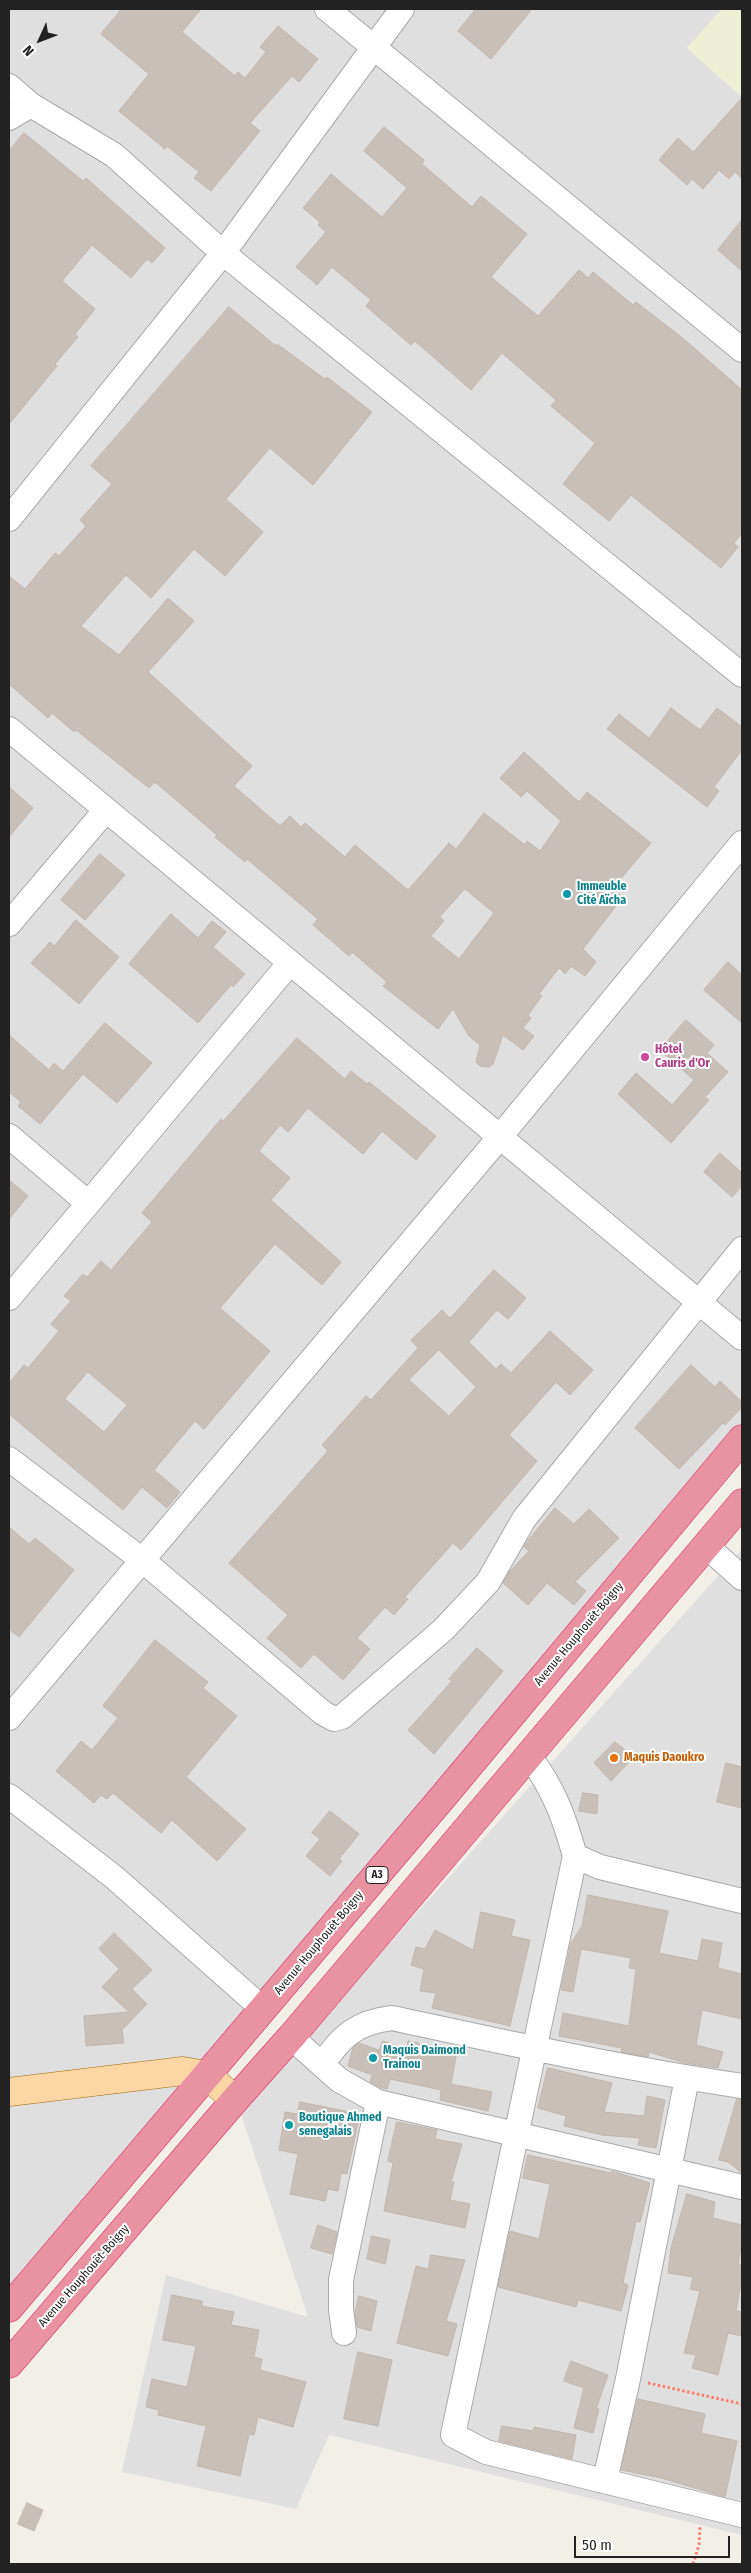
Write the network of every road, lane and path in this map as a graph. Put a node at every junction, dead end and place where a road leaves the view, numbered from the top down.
1 (327, 9) edge
2 (402, 9) edge
3 (375, 47) junction
4 (9, 86) edge
5 (31, 105) junction
6 (9, 118) edge
7 (223, 253) junction
8 (742, 350) edge
9 (9, 520) edge
10 (742, 675) edge
11 (9, 729) edge
12 (104, 811) junction
13 (742, 843) edge
14 (9, 924) edge
15 (289, 964) junction
16 (9, 1136) edge
17 (499, 1138) junction
18 (88, 1203) junction
19 (742, 1249) edge
20 (9, 1298) edge
21 (700, 1302) junction
22 (742, 1338) edge
23 (742, 1439) edge
24 (9, 1459) edge
25 (742, 1503) edge
26 (706, 1545) junction
27 (141, 1558) junction
28 (742, 1578) edge
29 (9, 1718) edge
30 (529, 1756) junction
31 (9, 1796) edge
32 (575, 1856) junction
33 (742, 1901) edge
34 (262, 2009) junction
35 (291, 2037) junction
36 (534, 2049) junction
37 (322, 2065) junction
38 (207, 2075) junction
39 (688, 2078) junction
40 (742, 2086) edge
41 (9, 2092) edge
42 (235, 2100) junction
43 (378, 2102) junction
44 (515, 2135) junction
45 (670, 2170) junction
46 (742, 2187) edge
47 (9, 2308) edge
48 (344, 2333) dead end
49 (9, 2364) edge
50 (628, 2379) junction
51 (742, 2404) edge
52 (605, 2480) junction
53 (701, 2504) junction
54 (742, 2515) edge
55 (693, 2564) edge

1 - 3 street
2 - 3 street
3 - 7 street
3 - 8 street
4 - 5 street
5 - 6 street
5 - 7 street
7 - 9 street
7 - 10 street
11 - 12 street
12 - 14 street
12 - 15 street
13 - 17 street
15 - 17 street
15 - 18 street
16 - 18 street
17 - 21 street
17 - 27 street
18 - 20 street
19 - 21 street
21 - 22 street
21 - 27 street
23 - 34 highway, Avenue Houphouët-Boigny / A3
24 - 27 street
25 - 26 highway, Avenue Houphouët-Boigny
26 - 28 street
26 - 30 highway, Avenue Houphouët-Boigny
27 - 29 street
30 - 32 street
30 - 35 highway, Avenue Houphouët-Boigny
31 - 34 street
32 - 33 street
32 - 36 street
34 - 38 highway, Avenue Houphouët-Boigny / A3
35 - 37 street
35 - 42 highway, Avenue Houphouët-Boigny
36 - 37 street
36 - 39 street
36 - 44 street
37 - 43 street
38 - 41 main road
38 - 42 main road
38 - 47 highway, Avenue Houphouët-Boigny / A3
39 - 40 street
39 - 45 street
42 - 49 highway, Avenue Houphouët-Boigny
43 - 44 street
43 - 48 street
44 - 45 street
44 - 52 street
45 - 46 street
45 - 50 street
50 - 51 path
50 - 52 street
52 - 53 street
53 - 54 street
53 - 55 path

